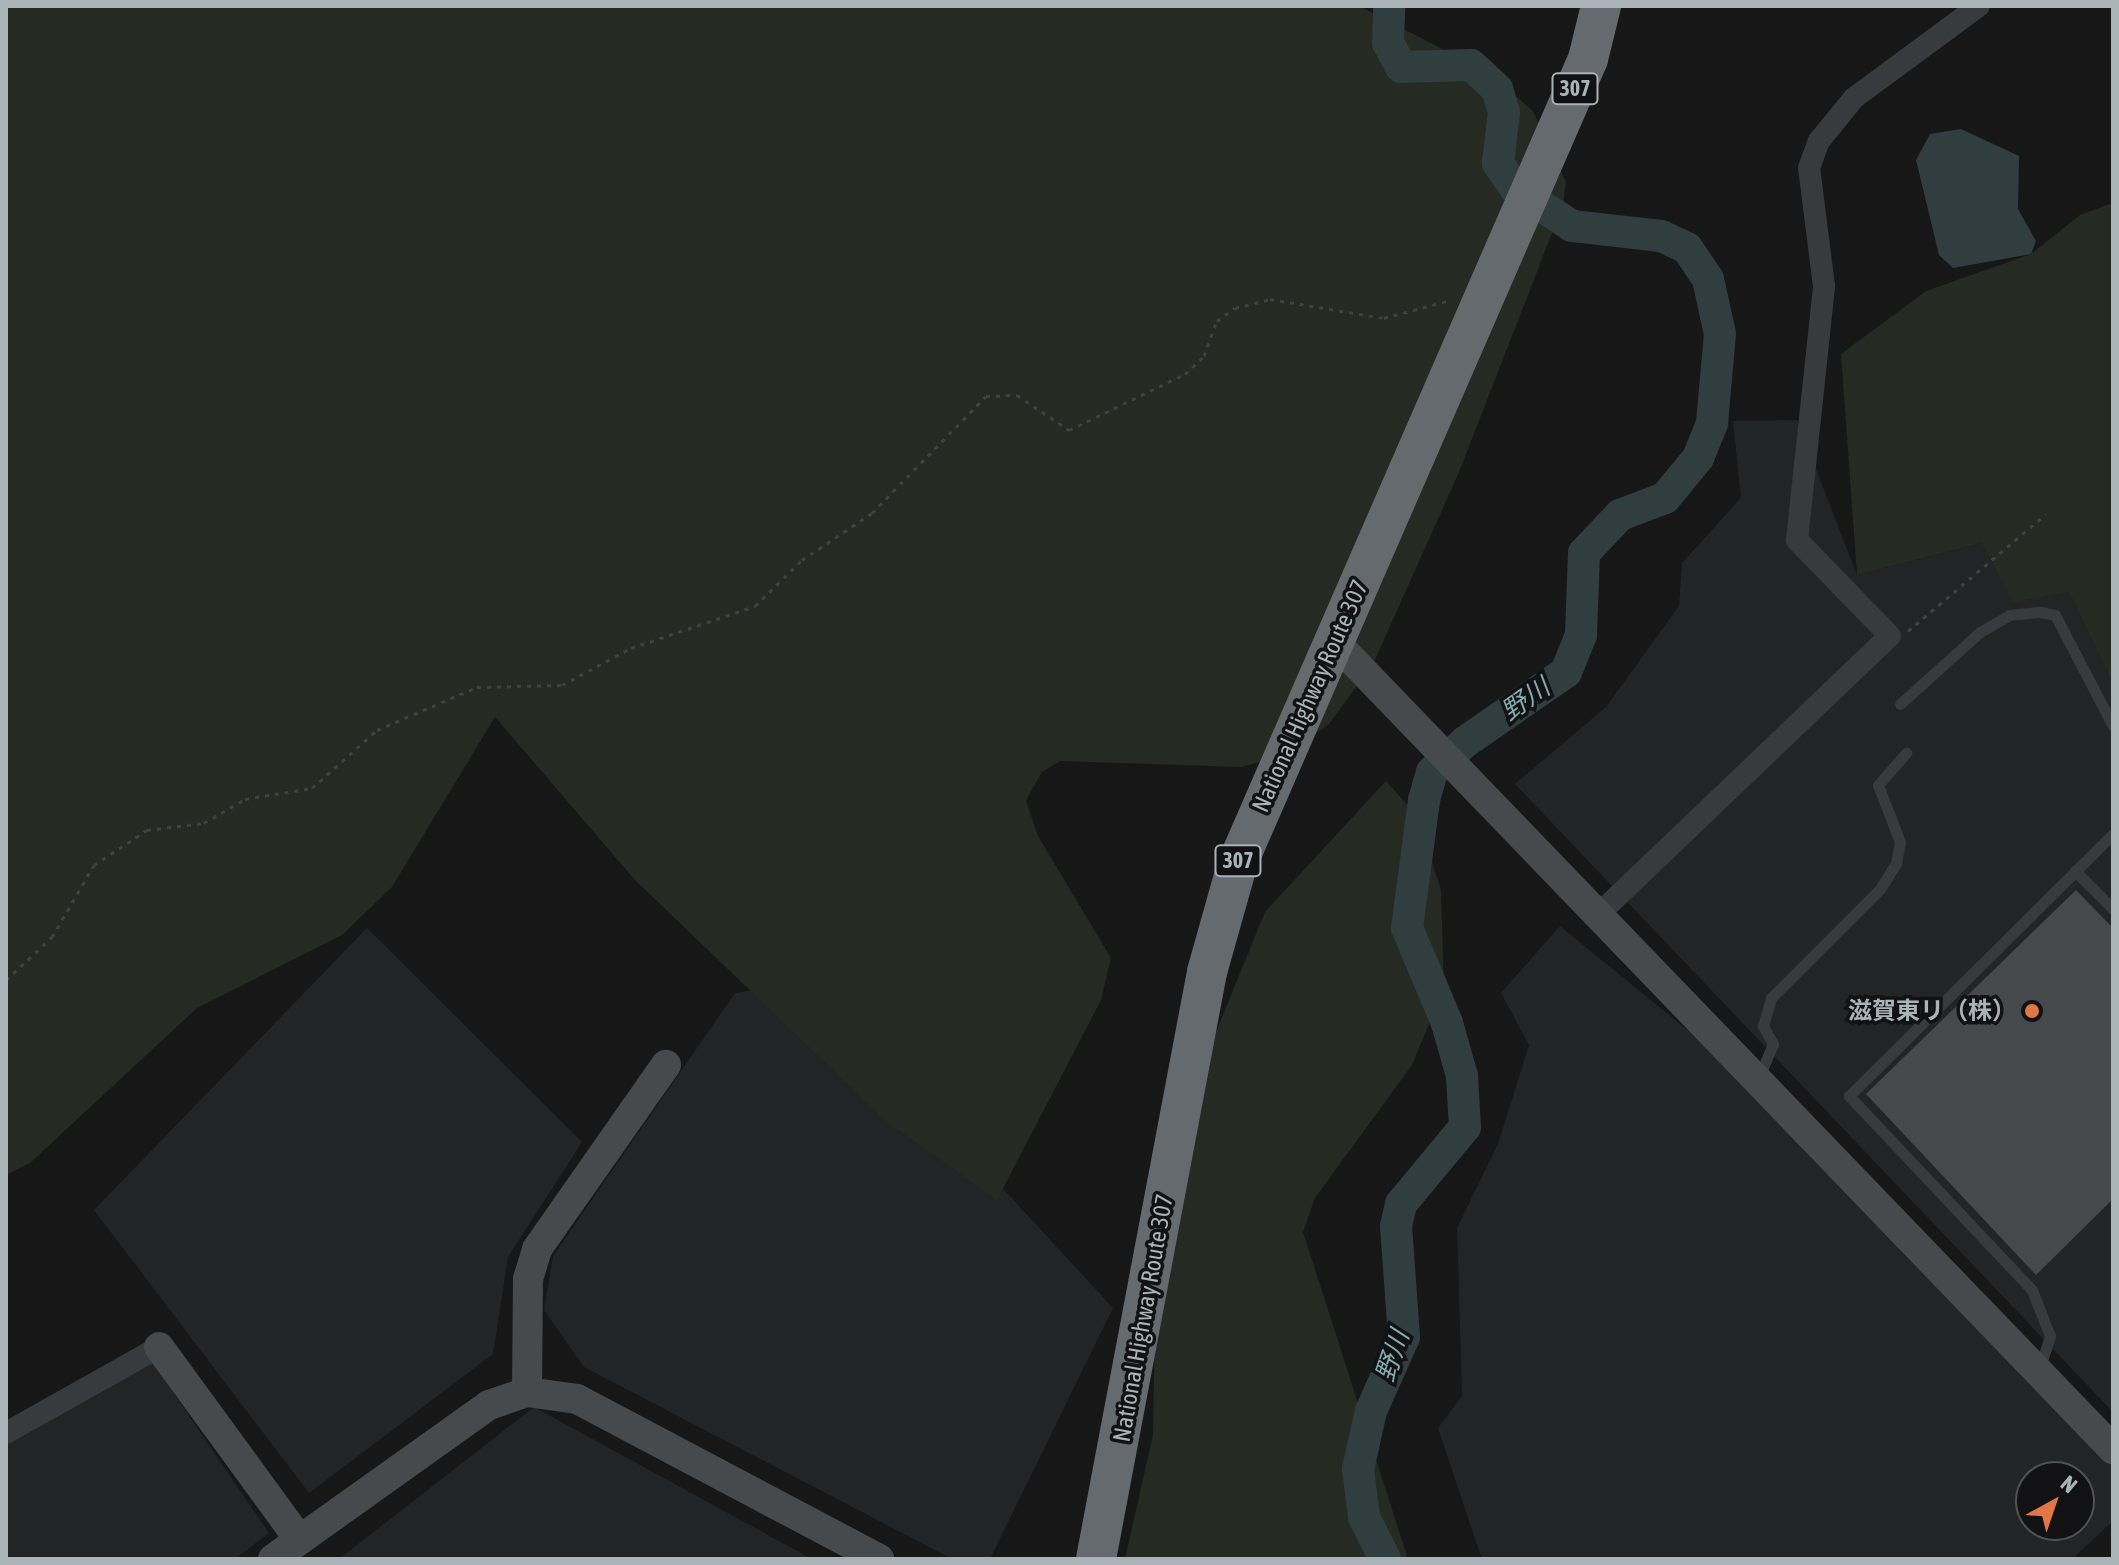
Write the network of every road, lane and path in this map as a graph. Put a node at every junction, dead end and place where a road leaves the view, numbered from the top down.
1 (1601, 6) edge
2 (1979, 6) edge
3 (1458, 300) dead end
4 (2046, 514) dead end
5 (1890, 636) junction
6 (1333, 640) junction
7 (1900, 704) dead end
8 (2113, 726) edge
9 (1906, 753) dead end
10 (2113, 834) edge
11 (2075, 871) junction
12 (2113, 909) edge
13 (1602, 911) junction
14 (6, 980) edge
15 (666, 1065) dead end
16 (1759, 1077) junction
17 (159, 1347) joint
18 (2038, 1371) junction
19 (527, 1392) junction
20 (6, 1433) edge
21 (2113, 1449) edge
22 (299, 1539) junction
23 (273, 1559) edge
24 (879, 1559) edge
25 (1096, 1559) edge

1 - 6 highway, National Highway Route 307 / 307
2 - 5 street
3 - 14 path
4 - 5 path
5 - 13 street
6 - 13 street
6 - 25 highway, National Highway Route 307 / 307
7 - 8 lane
9 - 16 lane
10 - 11 lane
11 - 12 lane
11 - 18 lane
13 - 16 street
15 - 19 street
16 - 18 street
17 - 20 street
17 - 22 street
18 - 21 street
19 - 22 street
19 - 24 street
22 - 23 street

